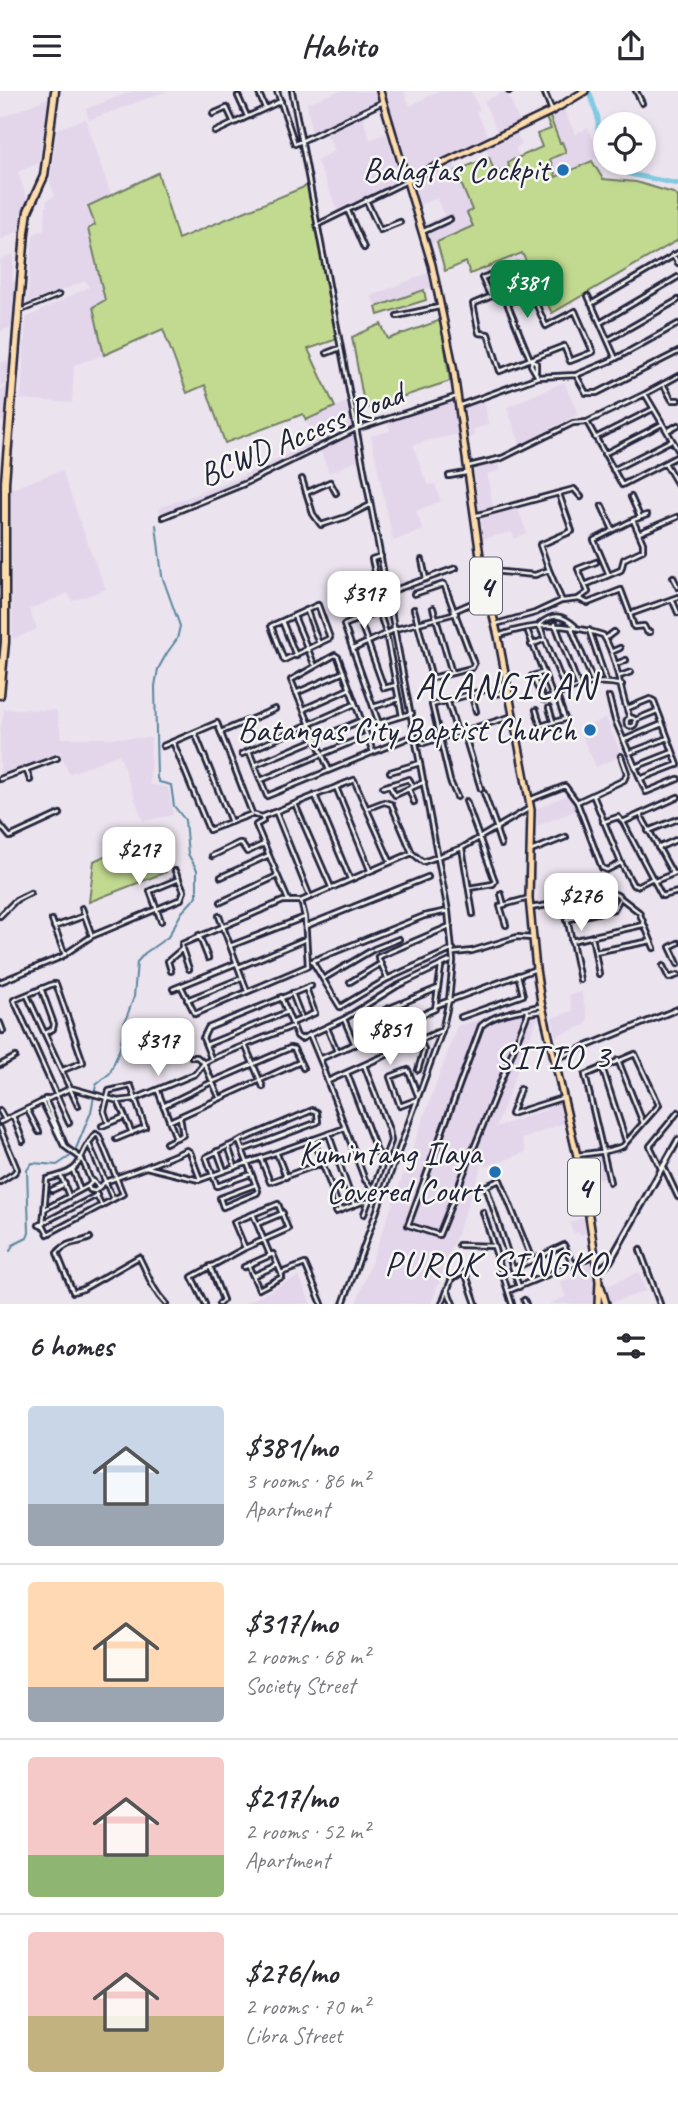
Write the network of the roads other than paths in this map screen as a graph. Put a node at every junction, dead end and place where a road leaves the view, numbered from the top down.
1 (55, 91) edge
2 (258, 91) edge
3 (277, 91) edge
4 (292, 91) edge
5 (380, 91) edge
6 (544, 91) edge
7 (585, 91) edge
8 (636, 91) edge
9 (238, 96) dead end
10 (281, 101) junction
11 (383, 102) junction
12 (642, 103) dead end
13 (265, 108) junction
14 (552, 111) junction
15 (213, 114) dead end
16 (247, 116) junction
17 (234, 123) junction
18 (215, 132) dead end
19 (302, 142) junction
20 (406, 181) junction
21 (366, 200) junction
22 (348, 211) junction
23 (450, 219) dead end
24 (400, 222) dead end
25 (317, 225) junction
26 (422, 232) junction
27 (364, 248) dead end
28 (678, 253) edge
29 (673, 255) junction
30 (678, 263) edge
31 (678, 277) edge
32 (525, 282) junction
33 (501, 290) junction
34 (60, 295) dead end
35 (490, 295) junction
36 (588, 296) dead end
37 (678, 300) edge
38 (591, 304) junction
39 (442, 306) junction
40 (19, 311) junction
41 (397, 316) dead end
42 (600, 323) junction
43 (678, 324) edge
44 (608, 340) junction
45 (340, 348) junction
46 (678, 352) edge
47 (327, 353) dead end
48 (531, 359) junction
49 (615, 359) junction
50 (576, 375) junction
51 (678, 376) edge
52 (538, 377) junction
53 (663, 384) junction
54 (645, 394) junction
55 (458, 396) junction
56 (678, 400) edge
57 (460, 405) junction
58 (653, 409) junction
59 (587, 422) junction
60 (662, 423) junction
61 (678, 425) edge
62 (356, 429) junction
63 (667, 431) junction
64 (595, 438) junction
65 (672, 440) junction
66 (678, 450) edge
67 (604, 454) junction
68 (678, 456) edge
69 (665, 463) junction
70 (469, 469) junction
71 (612, 470) junction
72 (449, 476) dead end
73 (302, 479) dead end
74 (678, 485) edge
75 (559, 492) junction
76 (306, 493) junction
77 (336, 493) dead end
78 (581, 497) dead end
79 (631, 497) dead end
80 (370, 505) junction
81 (602, 506) dead end
82 (647, 515) dead end
83 (474, 516) junction
84 (163, 517) dead end
85 (640, 517) junction
86 (677, 517) edge
87 (633, 520) junction
88 (613, 530) junction
89 (639, 533) junction
90 (381, 556) junction
91 (422, 560) dead end
92 (596, 562) dead end
93 (456, 568) dead end
94 (549, 570) junction
95 (482, 571) junction
96 (609, 575) junction
97 (673, 577) dead end
98 (426, 579) junction
99 (585, 585) junction
100 (678, 587) edge
101 (389, 592) junction
102 (380, 594) dead end
103 (414, 594) dead end
104 (488, 596) junction
105 (678, 597) edge
106 (578, 599) junction
107 (672, 599) junction
108 (562, 601) junction
109 (391, 605) junction
110 (433, 608) dead end
111 (414, 609) dead end
112 (306, 610) junction
113 (379, 611) junction
114 (455, 612) junction
115 (678, 613) edge
116 (631, 614) junction
117 (294, 615) junction
118 (359, 618) junction
119 (437, 619) junction
120 (282, 621) junction
121 (496, 624) junction
122 (555, 624) junction
123 (418, 625) junction
124 (539, 625) junction
125 (571, 627) junction
126 (578, 628) junction
127 (396, 629) junction
128 (589, 630) junction
129 (528, 632) dead end
130 (614, 632) dead end
131 (650, 632) dead end
132 (386, 633) junction
133 (498, 636) junction
134 (606, 638) junction
135 (545, 639) junction
136 (368, 642) junction
137 (319, 644) junction
138 (531, 645) junction
139 (620, 647) dead end
140 (352, 649) junction
141 (308, 650) junction
142 (611, 652) junction
143 (296, 656) junction
144 (626, 660) dead end
145 (616, 664) junction
146 (315, 665) junction
147 (344, 672) junction
148 (631, 672) dead end
149 (452, 673) junction
150 (542, 673) junction
151 (620, 676) junction
152 (593, 681) junction
153 (606, 681) junction
154 (396, 685) junction
155 (622, 685) junction
156 (579, 687) junction
157 (350, 689) junction
158 (506, 692) junction
159 (566, 692) junction
160 (296, 693) junction
161 (471, 693) junction
162 (0, 695) edge
163 (555, 696) junction
164 (609, 697) dead end
165 (399, 699) junction
166 (447, 699) junction
167 (355, 704) junction
168 (373, 707) junction
169 (549, 708) dead end
170 (275, 709) dead end
171 (304, 709) junction
172 (626, 709) junction
173 (536, 710) dead end
174 (476, 711) dead end
175 (657, 711) junction
176 (412, 713) junction
177 (402, 716) junction
178 (513, 716) junction
179 (630, 718) junction
180 (360, 720) junction
181 (635, 720) junction
182 (554, 722) junction
183 (379, 723) junction
184 (627, 723) junction
185 (310, 724) junction
186 (662, 724) junction
187 (540, 726) junction
188 (618, 727) junction
189 (381, 729) dead end
190 (463, 730) junction
191 (542, 731) dead end
192 (457, 732) junction
193 (195, 733) junction
194 (220, 733) junction
195 (366, 736) junction
196 (416, 737) junction
197 (668, 738) junction
198 (439, 739) junction
199 (316, 740) junction
200 (624, 740) junction
201 (173, 742) junction
202 (163, 746) dead end
203 (249, 751) junction
204 (673, 752) junction
205 (373, 753) junction
206 (629, 753) junction
207 (242, 754) dead end
208 (323, 754) junction
209 (621, 756) dead end
210 (57, 758) dead end
211 (421, 763) junction
212 (255, 765) junction
213 (678, 765) edge
214 (635, 767) junction
215 (26, 769) junction
216 (329, 770) junction
217 (390, 772) dead end
218 (0, 779) edge
219 (640, 779) junction
220 (678, 779) edge
221 (30, 780) dead end
222 (261, 780) junction
223 (424, 782) junction
224 (389, 785) junction
225 (336, 787) junction
226 (383, 787) dead end
227 (413, 787) junction
228 (409, 789) junction
229 (481, 789) dead end
230 (484, 793) dead end
231 (315, 795) junction
232 (593, 795) junction
233 (457, 797) dead end
234 (678, 797) edge
235 (529, 800) junction
236 (466, 801) dead end
237 (414, 802) dead end
238 (577, 802) junction
239 (295, 803) junction
240 (530, 808) junction
241 (368, 809) junction
242 (276, 812) junction
243 (60, 814) dead end
244 (252, 814) junction
245 (640, 814) junction
246 (262, 817) junction
247 (678, 818) edge
248 (231, 822) junction
249 (603, 822) junction
250 (623, 822) junction
251 (0, 825) edge
252 (496, 829) junction
253 (648, 831) junction
254 (566, 837) dead end
255 (480, 839) junction
256 (678, 839) edge
257 (264, 844) junction
258 (501, 845) dead end
259 (462, 848) junction
260 (658, 848) junction
261 (531, 851) junction
262 (412, 853) junction
263 (269, 855) junction
264 (212, 856) dead end
265 (439, 858) junction
266 (390, 861) junction
267 (621, 863) junction
268 (370, 870) junction
269 (175, 871) dead end
270 (678, 872) edge
271 (673, 874) junction
272 (277, 876) junction
273 (221, 877) dead end
274 (428, 877) dead end
275 (179, 879) junction
276 (350, 879) junction
277 (654, 880) junction
278 (579, 885) junction
279 (331, 887) junction
280 (469, 888) junction
281 (678, 892) edge
282 (30, 893) dead end
283 (502, 894) dead end
284 (310, 897) junction
285 (530, 898) junction
286 (620, 898) junction
287 (288, 900) junction
288 (302, 901) junction
289 (221, 902) dead end
290 (562, 902) junction
291 (504, 905) junction
292 (82, 908) dead end
293 (155, 908) junction
294 (530, 908) junction
295 (448, 911) junction
296 (473, 914) dead end
297 (587, 915) junction
298 (0, 916) edge
299 (84, 916) junction
300 (219, 916) dead end
301 (305, 917) junction
302 (52, 920) dead end
303 (566, 920) junction
304 (161, 922) dead end
305 (644, 924) junction
306 (222, 925) junction
307 (506, 925) dead end
308 (306, 926) junction
309 (450, 926) junction
310 (54, 927) junction
311 (199, 935) junction
312 (92, 936) junction
313 (592, 936) junction
314 (533, 938) junction
315 (306, 939) junction
316 (399, 939) dead end
317 (571, 941) junction
318 (651, 941) junction
319 (678, 943) edge
320 (230, 946) junction
321 (654, 948) dead end
322 (182, 949) junction
323 (453, 951) junction
324 (595, 952) junction
325 (65, 955) junction
326 (208, 958) dead end
327 (450, 961) dead end
328 (380, 964) junction
329 (678, 964) edge
330 (238, 965) junction
331 (441, 965) junction
332 (663, 967) dead end
333 (189, 969) dead end
334 (536, 969) junction
335 (171, 971) dead end
336 (599, 974) dead end
337 (518, 975) junction
338 (678, 975) edge
339 (243, 978) junction
340 (323, 979) junction
341 (387, 979) junction
342 (580, 980) dead end
343 (0, 982) edge
344 (350, 982) dead end
345 (181, 986) junction
346 (311, 986) dead end
347 (41, 988) junction
348 (306, 988) junction
349 (438, 988) junction
350 (173, 989) dead end
351 (247, 991) junction
352 (292, 993) junction
353 (27, 994) junction
354 (281, 997) junction
355 (187, 999) junction
356 (449, 1000) junction
357 (435, 1007) junction
358 (543, 1008) junction
359 (360, 1009) junction
360 (678, 1009) edge
361 (385, 1010) dead end
362 (528, 1011) junction
363 (287, 1012) junction
364 (461, 1017) dead end
365 (302, 1019) junction
366 (344, 1019) junction
367 (0, 1023) edge
368 (292, 1024) junction
369 (327, 1028) junction
370 (3, 1031) dead end
371 (442, 1031) junction
372 (45, 1033) junction
373 (310, 1035) junction
374 (373, 1037) junction
375 (420, 1040) junction
376 (206, 1045) junction
377 (245, 1045) junction
378 (355, 1045) junction
379 (337, 1052) junction
380 (15, 1056) dead end
381 (192, 1056) dead end
382 (211, 1059) junction
383 (320, 1059) junction
384 (555, 1059) junction
385 (618, 1061) junction
386 (300, 1062) junction
387 (204, 1063) junction
388 (253, 1064) junction
389 (0, 1065) edge
390 (364, 1065) junction
391 (603, 1067) junction
392 (303, 1068) dead end
393 (63, 1070) junction
394 (418, 1070) dead end
395 (346, 1073) junction
396 (260, 1079) junction
397 (328, 1081) junction
398 (212, 1082) junction
399 (263, 1087) dead end
400 (71, 1088) junction
401 (520, 1090) dead end
402 (158, 1091) junction
403 (57, 1093) junction
404 (219, 1097) junction
405 (565, 1097) junction
406 (107, 1098) junction
407 (417, 1098) junction
408 (135, 1099) junction
409 (44, 1100) junction
410 (118, 1101) junction
411 (78, 1106) dead end
412 (163, 1106) junction
413 (27, 1109) junction
414 (0, 1111) edge
415 (678, 1112) edge
416 (180, 1116) junction
417 (13, 1117) junction
418 (124, 1117) junction
419 (2, 1121) edge
420 (170, 1121) junction
421 (69, 1123) dead end
422 (108, 1123) junction
423 (643, 1123) junction
424 (102, 1126) dead end
425 (0, 1128) edge
426 (345, 1128) junction
427 (263, 1131) junction
428 (39, 1132) dead end
429 (132, 1133) junction
430 (329, 1134) junction
431 (176, 1138) junction
432 (116, 1139) dead end
433 (313, 1139) junction
434 (23, 1141) dead end
435 (239, 1141) junction
436 (267, 1141) junction
437 (626, 1142) junction
438 (678, 1142) edge
439 (166, 1143) dead end
440 (89, 1144) junction
441 (228, 1146) junction
442 (243, 1150) junction
443 (218, 1151) junction
444 (601, 1151) junction
445 (277, 1153) junction
446 (578, 1156) junction
447 (261, 1159) junction
448 (384, 1159) junction
449 (82, 1160) junction
450 (322, 1163) junction
451 (247, 1164) junction
452 (235, 1166) junction
453 (146, 1167) junction
454 (662, 1167) junction
455 (73, 1170) junction
456 (224, 1170) junction
457 (251, 1174) junction
458 (212, 1175) junction
459 (61, 1176) junction
460 (118, 1177) junction
461 (286, 1177) junction
462 (200, 1179) junction
463 (91, 1181) junction
464 (0, 1182) edge
465 (105, 1182) junction
466 (610, 1182) dead end
467 (65, 1184) junction
468 (256, 1185) junction
469 (88, 1186) junction
470 (98, 1186) junction
471 (80, 1189) junction
472 (373, 1189) junction
473 (52, 1190) dead end
474 (95, 1191) junction
475 (237, 1192) junction
476 (97, 1195) junction
477 (228, 1195) junction
478 (69, 1196) junction
479 (678, 1197) edge
480 (113, 1200) junction
481 (241, 1201) junction
482 (369, 1202) junction
483 (232, 1205) junction
484 (354, 1205) junction
485 (102, 1206) junction
486 (45, 1209) junction
487 (483, 1212) dead end
488 (283, 1213) junction
489 (253, 1214) junction
490 (364, 1214) dead end
491 (257, 1224) junction
492 (43, 1226) junction
493 (90, 1238) dead end
494 (264, 1240) junction
495 (459, 1245) dead end
496 (494, 1246) junction
497 (245, 1248) junction
498 (640, 1251) dead end
499 (270, 1255) junction
500 (595, 1255) junction
501 (532, 1261) junction
502 (573, 1264) junction
503 (277, 1265) junction
504 (210, 1266) junction
505 (513, 1269) junction
506 (597, 1272) junction
507 (281, 1273) junction
508 (253, 1276) junction
509 (519, 1287) junction
510 (447, 1289) junction
511 (508, 1291) junction
512 (602, 1303) edge
513 (166, 1304) edge
514 (205, 1304) edge
515 (219, 1304) edge
516 (322, 1304) edge
517 (343, 1304) edge
518 (442, 1304) edge
519 (453, 1304) edge
520 (476, 1304) edge
521 (511, 1304) edge
522 (660, 1304) edge

1 - 40 highway
2 - 13 street
3 - 10 street
4 - 19 street
5 - 11 main road, 4
6 - 14 street
7 - 14 main road
8 - 12 street
9 - 16 street
10 - 13 street
10 - 19 street
11 - 19 street
11 - 20 main road, 4
13 - 16 street
14 - 20 main road
15 - 17 street
16 - 17 street
17 - 18 street
19 - 25 street
20 - 21 street
20 - 26 main road, 4
21 - 22 street
21 - 24 street
22 - 25 street
22 - 27 street
23 - 26 street
25 - 45 street
26 - 39 main road, 4
28 - 29 street
29 - 30 street
29 - 38 street
31 - 42 street
32 - 33 street
32 - 35 street
32 - 48 street
33 - 35 street
33 - 48 street
34 - 40 street
35 - 48 street
36 - 38 street
37 - 44 street
38 - 42 street
39 - 41 street
39 - 55 main road, 4
40 - 162 highway
42 - 44 street
43 - 49 street
44 - 49 street
45 - 47 street
45 - 62 street
46 - 50 street
48 - 52 street
49 - 50 street
50 - 52 street
51 - 53 street
52 - 57 street
53 - 54 street
53 - 56 street
54 - 58 street
54 - 59 street
55 - 57 main road, 4
55 - 62 street, BCWD Access Road
57 - 70 main road, 4
58 - 60 street
58 - 64 street
59 - 64 street
59 - 70 street
60 - 63 street
60 - 67 street
61 - 63 street
62 - 80 street
62 - 84 street, BCWD Access Road
63 - 65 street
64 - 67 street
65 - 66 street
65 - 71 street
67 - 71 street
68 - 69 street
69 - 71 street
69 - 74 street
70 - 72 street
70 - 83 main road, 4
73 - 76 street
75 - 78 street
75 - 83 street
75 - 94 street
76 - 77 street
76 - 80 street
79 - 85 street
80 - 90 street
81 - 88 street
82 - 85 street
83 - 95 main road, 4
85 - 87 street
86 - 89 street
87 - 88 street
87 - 89 street
88 - 96 street
89 - 96 street
90 - 101 street
90 - 102 street
91 - 98 street
92 - 99 street
93 - 98 street
94 - 95 street
94 - 108 street
95 - 104 main road, 4
96 - 99 street
97 - 100 street
98 - 101 street
99 - 106 street
101 - 109 street
103 - 114 street
104 - 114 street
104 - 121 main road, 4
105 - 107 street
106 - 108 street
106 - 116 street
107 - 115 street
107 - 116 street
108 - 121 street
109 - 113 street
109 - 127 street
110 - 119 street
111 - 123 street
112 - 117 street
112 - 137 street
112 - 137 street
113 - 118 street
113 - 132 street
114 - 119 street
114 - 149 street
116 - 131 street
117 - 120 street
117 - 141 street
118 - 136 street
118 - 140 street
119 - 123 street
119 - 149 street
120 - 143 street
120 - 143 street
121 - 133 main road, 4
122 - 124 street
122 - 125 street
122 - 156 street
123 - 127 street
123 - 149 street
124 - 126 street
124 - 133 street
124 - 135 street
125 - 126 street
125 - 152 street
126 - 128 street
127 - 132 street
127 - 176 street
128 - 134 street
128 - 153 street
129 - 138 street
130 - 134 street
132 - 136 street
132 - 154 street
133 - 158 main road, 4
134 - 142 street
135 - 138 street
135 - 159 street
136 - 140 street
136 - 154 street
137 - 141 street
138 - 150 street
139 - 142 street
140 - 168 street
141 - 143 street
141 - 146 street
142 - 145 street
144 - 145 street
145 - 151 street
146 - 147 street
146 - 160 street
147 - 157 street
147 - 160 street
148 - 151 street
150 - 163 street
150 - 163 street
151 - 155 street
152 - 153 street
152 - 156 street
153 - 155 street
154 - 165 street
155 - 172 street
156 - 159 street
157 - 167 street
157 - 171 street
158 - 161 street
158 - 178 main road, 4
159 - 163 street
160 - 171 street
161 - 166 street
161 - 174 street
163 - 182 street
164 - 188 street
165 - 168 street
165 - 177 street
166 - 192 street
166 - 198 street
167 - 180 street
167 - 185 street
168 - 183 street
169 - 182 street
170 - 194 street
171 - 185 street
172 - 175 street
172 - 179 street
173 - 187 street
175 - 181 street
175 - 186 street
176 - 177 street
176 - 196 street
177 - 183 street
178 - 190 street
178 - 235 main road, 4
179 - 181 street
179 - 184 street
180 - 195 street
180 - 199 street
181 - 184 street
182 - 187 street
183 - 189 street
184 - 188 street
185 - 199 street
185 - 203 street
186 - 197 street
186 - 200 street
187 - 191 street
188 - 200 street
190 - 192 street
190 - 229 street
192 - 198 street
193 - 194 street
193 - 201 street
193 - 248 street
194 - 244 street
195 - 205 street
195 - 208 street
196 - 198 street
196 - 205 street
196 - 211 street
197 - 204 street
197 - 206 street
198 - 233 street
199 - 208 street
199 - 212 street
200 - 206 street
201 - 202 street
201 - 248 street
203 - 207 street
203 - 212 street
204 - 213 street
204 - 214 street
205 - 216 street
206 - 214 street
208 - 216 street
208 - 222 street
209 - 232 street
210 - 215 street
211 - 217 street
211 - 223 street
212 - 222 street
213 - 219 street
214 - 219 street
215 - 218 street
215 - 221 street
216 - 222 street
219 - 220 street
223 - 227 street
223 - 265 street
224 - 226 street
224 - 227 street
224 - 228 street
225 - 231 street
225 - 241 street
225 - 268 street
227 - 228 street
228 - 237 street
230 - 252 street
231 - 239 street
231 - 276 street
232 - 238 street
232 - 249 street
234 - 245 street
235 - 238 street
235 - 240 main road, 4
236 - 255 street
238 - 267 street
239 - 242 street
239 - 279 street
240 - 252 street
240 - 261 main road, 4
241 - 262 street
241 - 266 street
242 - 246 street
242 - 284 street
243 - 251 street
244 - 246 street
244 - 248 street
245 - 250 street
245 - 253 street
246 - 257 street
247 - 253 street
249 - 250 street
249 - 267 street
250 - 277 street
252 - 255 street
252 - 258 street
253 - 260 street
254 - 261 street
255 - 259 street
255 - 280 street
256 - 260 street
257 - 263 street
257 - 264 street
259 - 265 street
259 - 280 street
260 - 271 street
261 - 285 main road, 4
262 - 265 street
262 - 266 street
263 - 272 street
263 - 273 street
265 - 295 street
266 - 268 street
267 - 277 street
268 - 276 street
269 - 275 street
270 - 271 street
271 - 277 street
272 - 287 street
272 - 289 street
274 - 308 street
275 - 293 street
275 - 293 street
276 - 279 street
277 - 281 street
278 - 286 street
278 - 290 street
278 - 297 street
279 - 284 street
280 - 296 street
282 - 298 street
283 - 291 street
284 - 288 street
285 - 291 street
285 - 294 main road, 4
286 - 297 street
286 - 305 street
287 - 288 street
287 - 306 street
288 - 301 street
290 - 294 street
290 - 303 street
291 - 307 street
292 - 299 street
293 - 304 street
293 - 312 street
294 - 314 main road, 4
295 - 309 street
295 - 340 street
297 - 303 street
299 - 310 street
299 - 312 street
300 - 306 street
301 - 308 street
301 - 320 street
302 - 310 street
303 - 317 street
305 - 313 street
305 - 318 street
306 - 311 street
306 - 320 street
308 - 315 street
309 - 323 street
309 - 328 street
310 - 325 street
311 - 322 street
311 - 326 street
312 - 325 street
313 - 317 street
313 - 324 street
314 - 323 street
314 - 334 main road, 4
315 - 330 street
315 - 351 street
316 - 340 street
317 - 342 street
318 - 321 street
318 - 324 street
319 - 329 street
320 - 330 street
322 - 333 street
322 - 335 street
323 - 341 street
323 - 356 street
324 - 336 street
325 - 343 street
327 - 331 street
328 - 341 street
328 - 344 street
330 - 339 street
330 - 345 street
331 - 349 street
331 - 359 street
332 - 338 street
334 - 337 street
334 - 358 main road, 4
337 - 356 street
337 - 364 street
339 - 351 street
339 - 355 street
340 - 341 street
345 - 350 street
345 - 355 street
346 - 348 street
347 - 353 street
347 - 372 street
347 - 393 street
348 - 352 street
348 - 365 street
349 - 357 street
349 - 361 street
351 - 355 street
352 - 354 street
352 - 365 street
353 - 372 street
353 - 403 street
354 - 363 street
354 - 376 street
356 - 357 street
356 - 371 street
357 - 374 street
358 - 362 street
358 - 384 main road, 4
359 - 366 street
359 - 374 street
360 - 384 street
362 - 362 street
363 - 368 street
363 - 376 street
365 - 368 street
366 - 369 street
366 - 378 street
367 - 370 street
368 - 373 street
368 - 377 street
369 - 373 street
369 - 379 street
371 - 375 street
371 - 407 street
372 - 393 street
373 - 383 street
374 - 378 street
375 - 390 street
375 - 394 street
376 - 382 street
377 - 382 street
377 - 388 street
378 - 379 street
379 - 383 street
380 - 389 street
381 - 387 street
382 - 387 street
383 - 397 street
384 - 405 main road, 4
385 - 391 street
385 - 423 street
385 - 423 street
386 - 388 street
386 - 392 street
386 - 396 street
387 - 398 street
387 - 402 street
388 - 396 street
388 - 398 street
390 - 395 street
390 - 448 street
391 - 437 street
391 - 444 street
393 - 400 street
395 - 397 street
395 - 448 street
396 - 399 street
396 - 404 street
397 - 426 street
398 - 404 street
398 - 412 street
400 - 403 street
400 - 406 street
400 - 411 street
401 - 405 street
402 - 408 street
402 - 412 street
403 - 409 street
403 - 421 street
404 - 416 street
405 - 446 main road, 4
406 - 408 street
406 - 410 street
406 - 422 street
407 - 407 street
407 - 517 street
408 - 410 street
408 - 429 street
409 - 413 street
409 - 449 street
410 - 418 street
412 - 420 street
413 - 417 street
413 - 428 street
414 - 419 street
415 - 454 street
416 - 420 street
416 - 431 street
417 - 419 street
417 - 434 street
418 - 422 street
418 - 429 street
420 - 431 street
422 - 424 street
423 - 437 street
425 - 464 street
426 - 430 street
426 - 472 street
427 - 435 street
427 - 436 street
427 - 436 street
429 - 432 street
430 - 433 street
430 - 484 street
431 - 439 street
433 - 445 street
433 - 450 street
435 - 441 street
435 - 442 street
436 - 442 street
437 - 444 street
438 - 454 street
440 - 449 street
440 - 460 street
440 - 465 street
441 - 443 street
441 - 452 street
442 - 451 street
443 - 456 street
443 - 458 street
444 - 446 street
444 - 466 street
445 - 447 street
445 - 461 street
446 - 500 main road, 4
447 - 451 street
447 - 461 street
448 - 472 street
449 - 455 street
449 - 463 street
450 - 461 street
450 - 484 street
451 - 452 street
451 - 457 street
452 - 456 street
453 - 460 street
453 - 462 street
453 - 462 street
454 - 479 street
454 - 506 street
455 - 459 street
455 - 471 street
456 - 458 street
457 - 458 street
457 - 468 street
458 - 462 street
459 - 467 street
459 - 486 street
460 - 465 street
460 - 480 street
463 - 469 street
463 - 470 street
465 - 470 street
465 - 480 street
467 - 473 street
467 - 478 street
468 - 475 street
468 - 481 street
469 - 471 street
469 - 474 street
470 - 474 street
471 - 478 street
472 - 482 street
474 - 476 street
475 - 477 street
475 - 481 street
476 - 485 street
476 - 492 street
477 - 483 street
477 - 483 street
478 - 486 street
480 - 485 street
481 - 483 street
482 - 484 street
482 - 490 street
485 - 492 street
486 - 492 street
487 - 496 street
488 - 489 street
488 - 491 street
488 - 494 street
489 - 491 street
489 - 497 street
491 - 494 street
493 - 513 street
494 - 497 street
494 - 499 street
495 - 496 street
496 - 511 street
497 - 504 street
498 - 522 street
499 - 503 street
499 - 508 street
500 - 502 street
500 - 506 main road, 4
501 - 502 street
501 - 505 street
501 - 505 street
502 - 509 street
503 - 507 street
503 - 508 street
504 - 514 street
504 - 515 street
505 - 509 street
506 - 512 main road, 4
507 - 508 street
507 - 516 street
509 - 511 street
510 - 518 street
510 - 519 street
510 - 520 street
511 - 521 street

